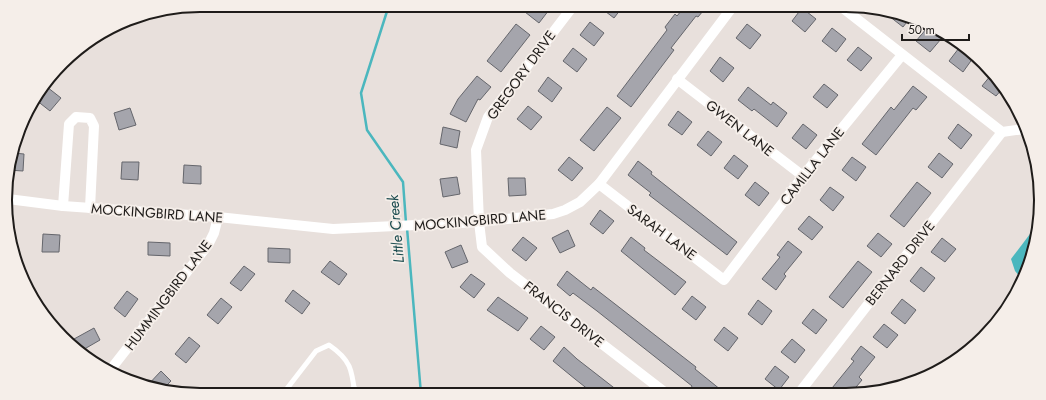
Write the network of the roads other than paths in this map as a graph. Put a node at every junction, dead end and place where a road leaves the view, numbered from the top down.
1 (569, 12) edge
2 (729, 12) edge
3 (848, 12) edge
4 (902, 55) junction
5 (677, 79) junction
6 (1020, 129) edge
7 (1002, 132) junction
8 (803, 176) junction
9 (599, 184) junction
10 (12, 200) edge
11 (63, 206) junction
12 (90, 208) junction
13 (218, 217) junction
14 (479, 222) junction
15 (724, 280) joint
16 (113, 367) edge
17 (354, 387) edge
18 (287, 388) edge
19 (659, 388) edge
20 (804, 388) edge

1 - 14 street, GREGORY DRIVE
2 - 5 street, MOCKINGBIRD LANE
3 - 4 street
4 - 7 street
4 - 8 street, CAMILLA LANE
5 - 8 street, GWEN LANE
5 - 9 street, MOCKINGBIRD LANE
6 - 7 street
7 - 20 street, BERNARD DRIVE
8 - 15 street, CAMILLA LANE
9 - 14 street, MOCKINGBIRD LANE
9 - 15 street, SARAH LANE
10 - 11 street, MOCKINGBIRD LANE
11 - 12 street, MOCKINGBIRD LANE
11 - 12 street
12 - 13 street, MOCKINGBIRD LANE
13 - 14 street, MOCKINGBIRD LANE
13 - 16 street, HUMMINGBIRD LANE
14 - 19 street, FRANCIS DRIVE
17 - 18 lane

